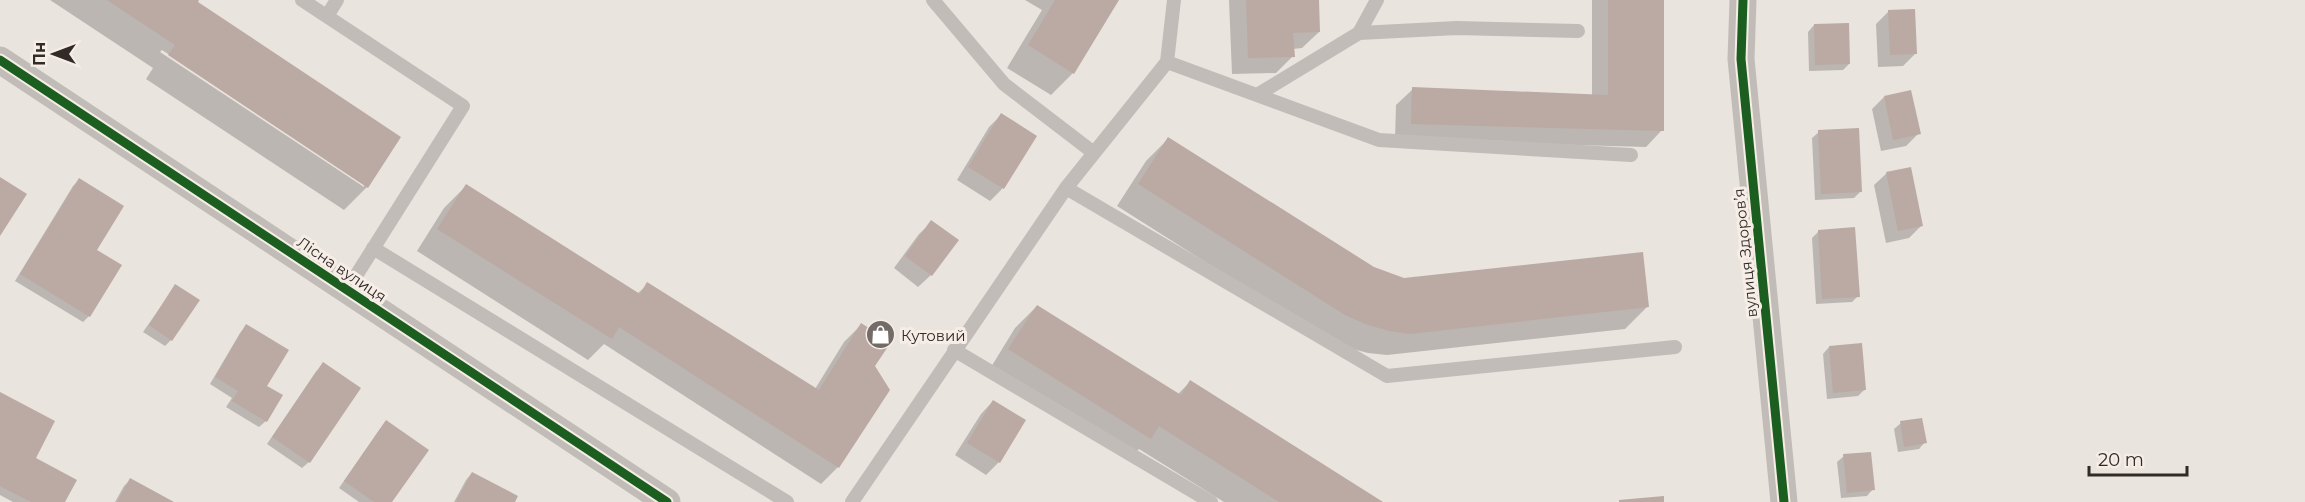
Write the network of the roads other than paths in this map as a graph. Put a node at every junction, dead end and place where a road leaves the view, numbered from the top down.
1 (302, 0) edge
2 (337, 0) edge
3 (933, 0) edge
4 (1174, 0) edge
5 (1377, 0) edge
6 (1743, 0) edge
7 (327, 16) junction
8 (1578, 31) dead end
9 (1359, 33) junction
10 (0, 60) edge
11 (1167, 62) junction
12 (1257, 95) junction
13 (1094, 153) junction
14 (1631, 155) dead end
15 (1066, 188) junction
16 (373, 248) junction
17 (347, 290) junction
18 (1675, 347) dead end
19 (954, 350) junction
20 (667, 502) edge
21 (787, 502) edge
22 (852, 502) edge
23 (1211, 502) edge
24 (1784, 502) edge

1 - 7 lane
2 - 7 lane
3 - 13 lane
4 - 11 lane
5 - 9 lane
6 - 24 street, вулиця Здоровʼя
7 - 16 lane
8 - 9 lane
9 - 12 lane
10 - 17 street, Лісна вулиця
11 - 12 lane
11 - 13 lane
12 - 14 lane
13 - 15 lane
15 - 18 lane
15 - 19 lane
16 - 17 lane
16 - 21 lane
17 - 20 street, Лісна вулиця
19 - 22 lane
19 - 23 lane

